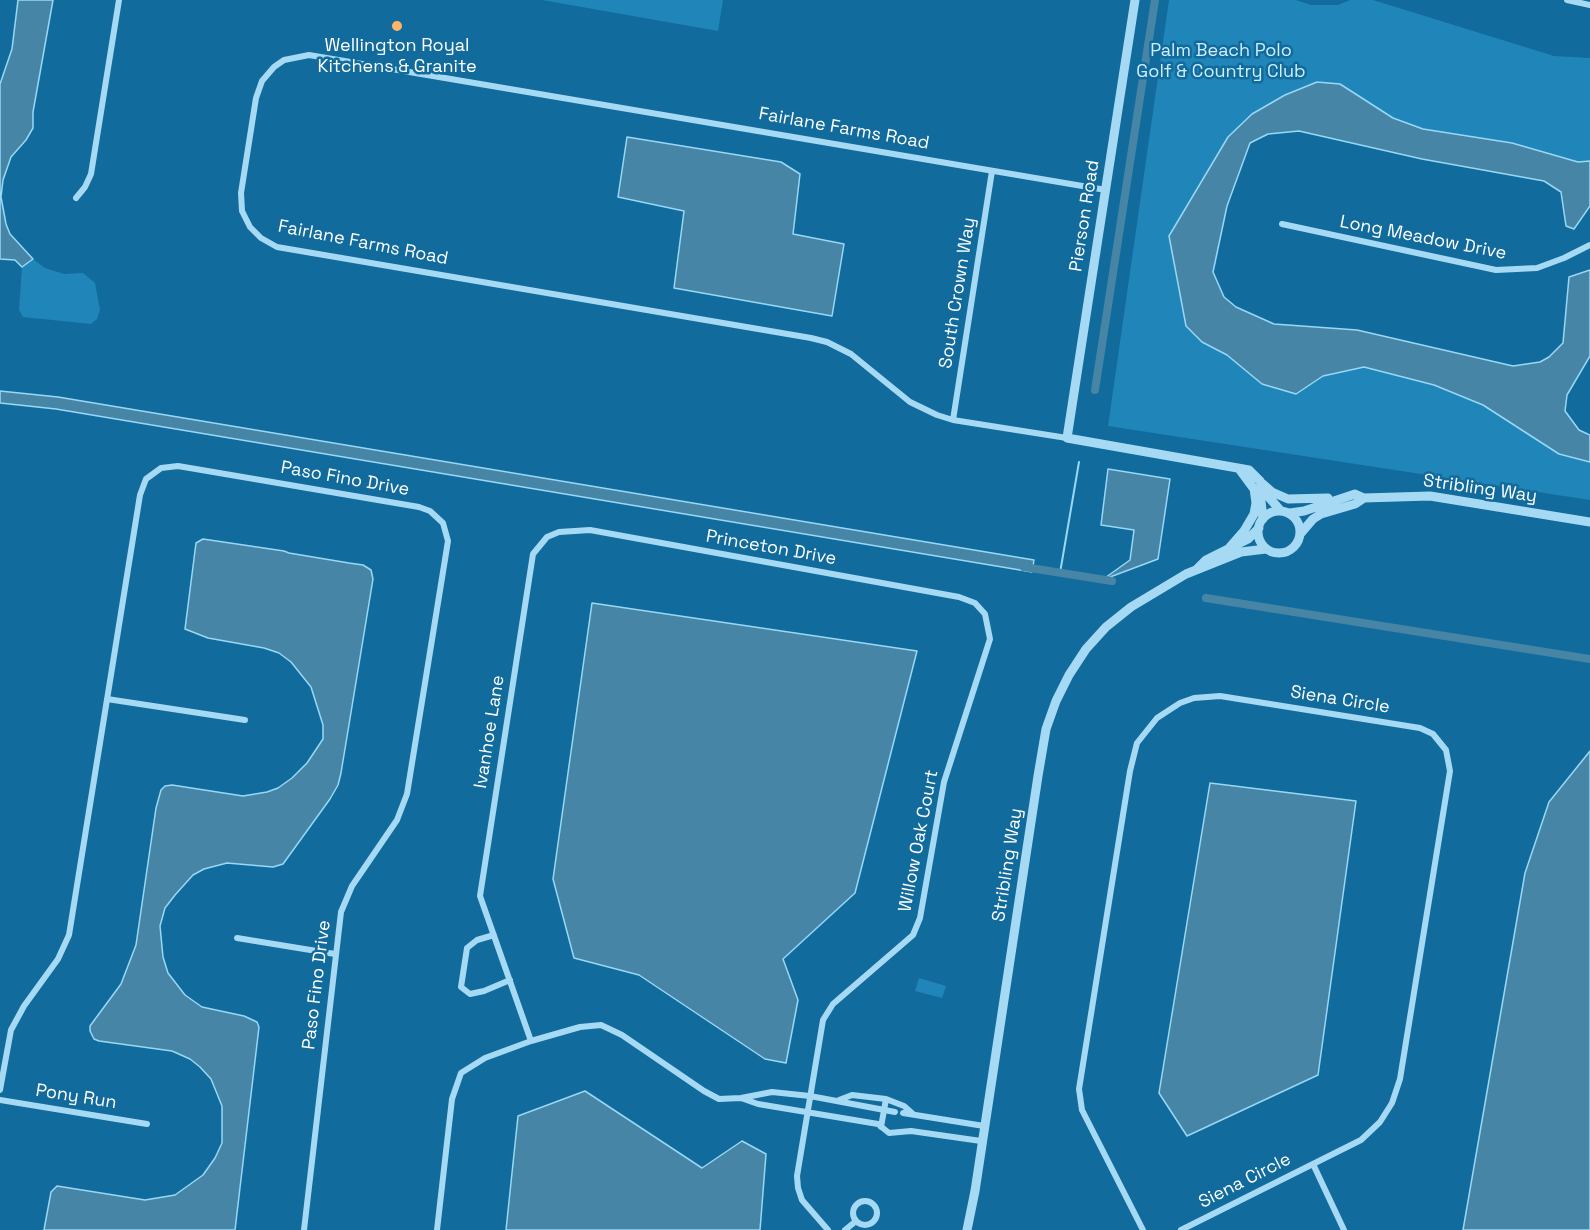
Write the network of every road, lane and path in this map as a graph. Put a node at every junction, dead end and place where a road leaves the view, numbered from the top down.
1 (119, 0) edge
2 (1135, 0) edge
3 (1567, 0) edge
4 (1590, 5) edge
5 (992, 171) junction
6 (1106, 190) junction
7 (76, 198) dead end
8 (1282, 224) dead end
9 (1590, 245) edge
10 (953, 420) junction
11 (1067, 438) junction
12 (1257, 485) junction
13 (1348, 496) junction
14 (1364, 498) junction
15 (1285, 512) junction
16 (1263, 519) junction
17 (1590, 522) edge
18 (1258, 528) junction
19 (1301, 533) junction
20 (547, 537) joint
21 (1266, 549) junction
22 (1227, 550) junction
23 (1196, 570) junction
24 (985, 615) joint
25 (107, 699) junction
26 (244, 720) dead end
27 (494, 935) junction
28 (237, 938) dead end
29 (335, 954) junction
30 (510, 980) junction
31 (531, 1041) junction
32 (0, 1090) edge
33 (810, 1096) junction
34 (741, 1098) junction
35 (0, 1100) edge
36 (886, 1100) junction
37 (836, 1101) junction
38 (884, 1110) junction
39 (808, 1111) junction
40 (895, 1112) dead end
41 (903, 1113) dead end
42 (913, 1114) junction
43 (147, 1124) dead end
44 (984, 1126) junction
45 (881, 1127) junction
46 (981, 1141) junction
47 (1312, 1164) junction
48 (856, 1221) dead end
49 (304, 1230) edge
50 (437, 1230) edge
51 (828, 1230) edge
52 (845, 1230) edge
53 (967, 1230) edge
54 (1143, 1230) edge
55 (1181, 1230) edge
56 (1344, 1230) edge

1 - 7 street
2 - 6 street, Pierson Road
3 - 4 street
5 - 6 street, Fairlane Farms Road
5 - 10 street, South Crown Way
5 - 10 street, Fairlane Farms Road
6 - 11 street, Pierson Road
8 - 9 street, Long Meadow Drive
10 - 11 street, Fairlane Farms Road
11 - 12 street, Fairlane Farms Road
12 - 13 street
12 - 15 street, Fairlane Farms Road
12 - 16 street, Fairlane Farms Road
12 - 22 street
13 - 14 street, Stribling Way
13 - 15 street, Stribling Way
14 - 17 street, Stribling Way
14 - 19 street, Stribling Way
15 - 16 street
15 - 19 street
16 - 18 street
18 - 21 street
18 - 22 street, Stribling Way
19 - 21 street
20 - 24 street, Princeton Drive
20 - 27 street, Ivanhoe Lane
21 - 23 street, Stribling Way
22 - 23 street, Stribling Way
23 - 44 street, Stribling Way
24 - 33 street, Willow Oak Court
25 - 26 street
25 - 29 street, Paso Fino Drive
25 - 32 street, Paso Fino Drive
27 - 30 street, Ivanhoe Lane
27 - 30 street
28 - 29 street
29 - 49 street, Paso Fino Drive
30 - 31 street, Ivanhoe Lane
31 - 34 street
31 - 50 street
33 - 34 street
33 - 37 street
33 - 39 street, Willow Oak Court
34 - 39 street
35 - 43 street, Pony Run
36 - 37 street
36 - 38 street
36 - 42 street
37 - 38 street
38 - 40 street
38 - 45 street
39 - 45 street
39 - 51 street, Willow Oak Court
41 - 42 street
42 - 44 street
44 - 46 street, Stribling Way
45 - 46 street
46 - 53 street, Stribling Way
47 - 54 street, Siena Circle
47 - 55 street, Siena Circle
47 - 56 street
48 - 52 street

